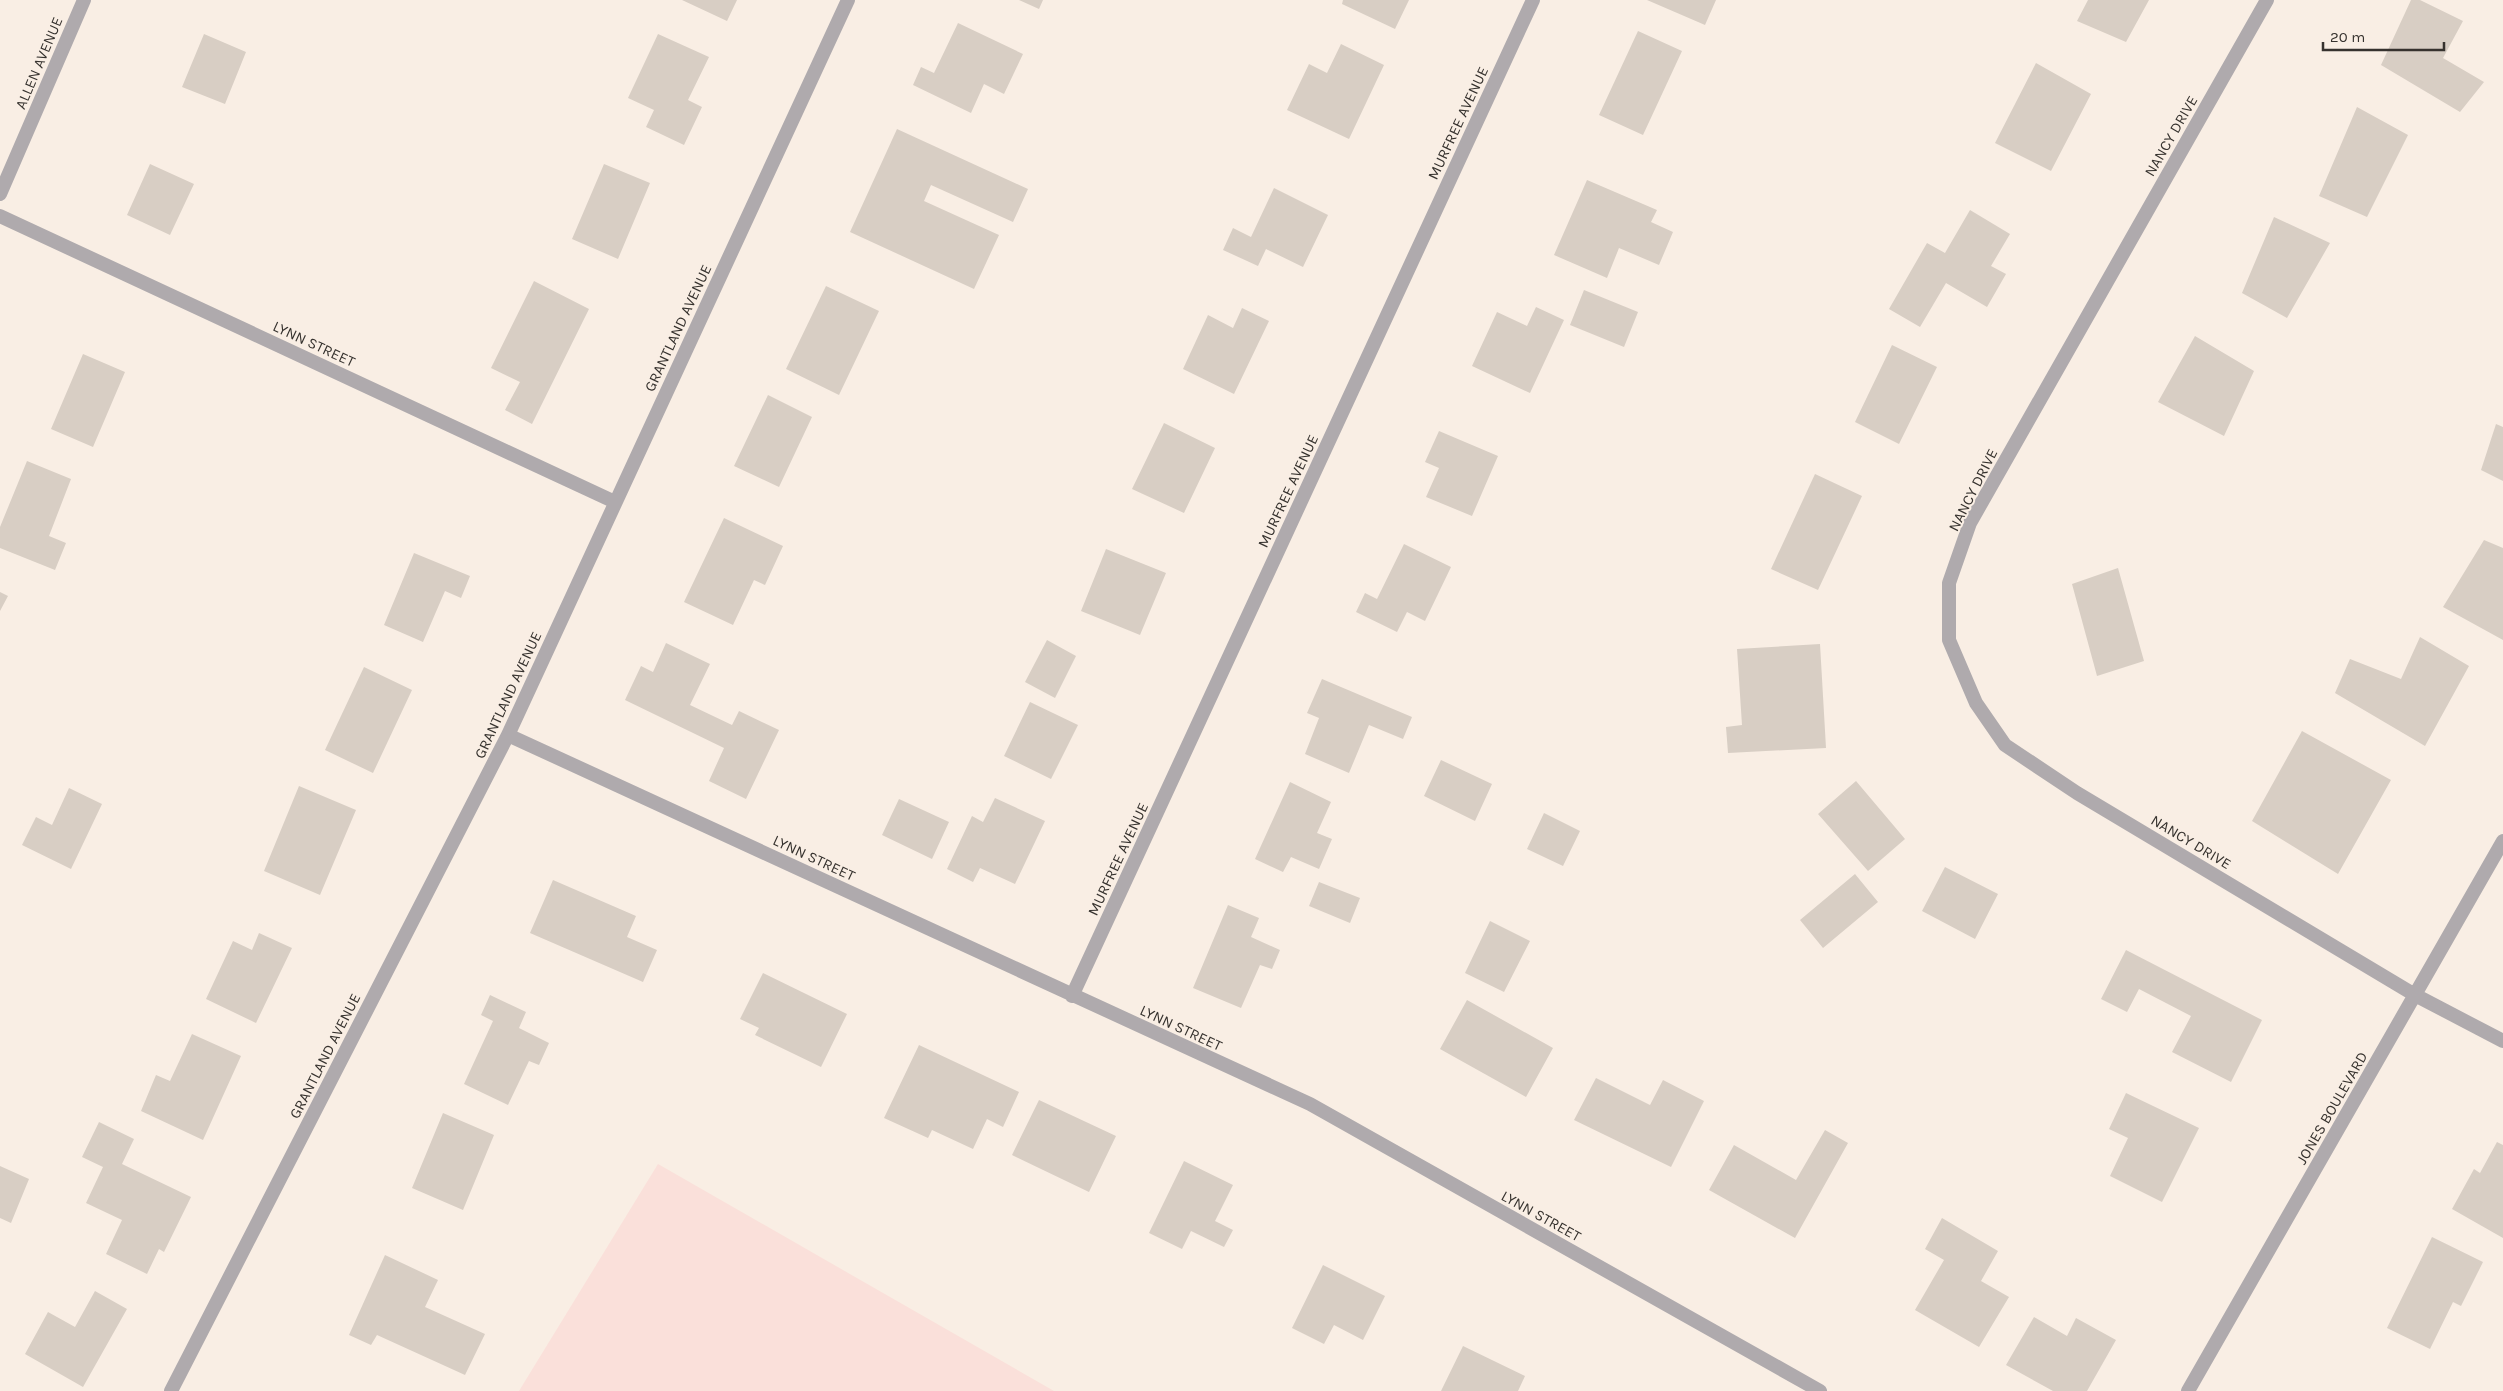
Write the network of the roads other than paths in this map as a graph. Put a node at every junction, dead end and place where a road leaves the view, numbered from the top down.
1 (84, 0) edge
2 (848, 0) edge
3 (1533, 0) edge
4 (2267, 0) edge
5 (0, 194) edge
6 (0, 216) edge
7 (615, 502) junction
8 (508, 735) junction
9 (2503, 841) edge
10 (2415, 995) junction
11 (1072, 996) junction
12 (2503, 1040) edge
13 (171, 1391) edge
14 (1820, 1391) edge
15 (2188, 1391) edge

1 - 5 street, ALLEN AVENUE
2 - 7 street, GRANTLAND AVENUE
3 - 11 street, MURFREE AVENUE
4 - 10 street, NANCY DRIVE
6 - 7 street, LYNN STREET
7 - 8 street, GRANTLAND AVENUE
8 - 11 street, LYNN STREET
8 - 13 street, GRANTLAND AVENUE
9 - 10 street, JONES BOULEVARD
10 - 12 street, NANCY DRIVE
10 - 15 street, JONES BOULEVARD
11 - 14 street, LYNN STREET

